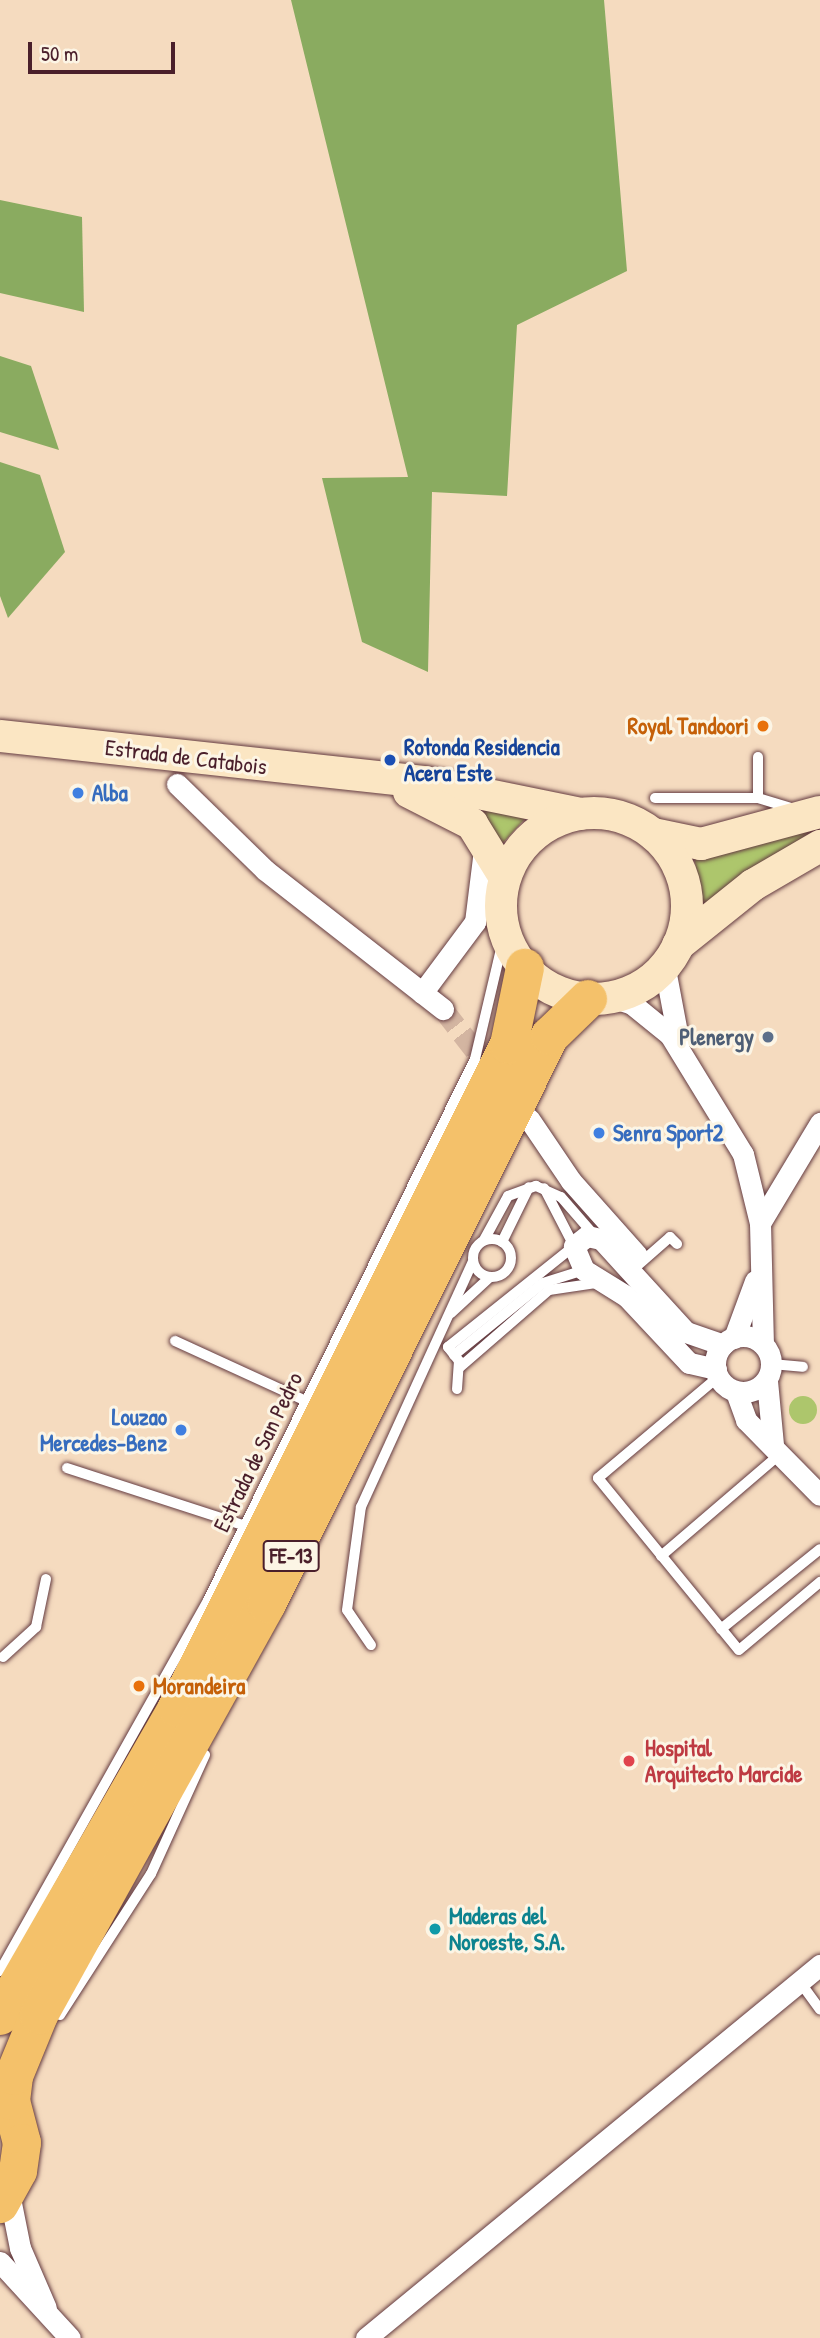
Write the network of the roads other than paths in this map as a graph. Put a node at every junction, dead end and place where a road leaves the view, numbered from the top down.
1 (0, 736) edge
2 (758, 757) dead end
3 (371, 779) junction
4 (177, 784) dead end
5 (655, 797) dead end
6 (758, 798) junction
7 (815, 813) edge
8 (581, 814) junction
9 (653, 834) junction
10 (485, 841) junction
11 (820, 846) edge
12 (505, 876) junction
13 (505, 932) junction
14 (671, 957) junction
15 (524, 978) junction
16 (422, 993) junction
17 (590, 1002) junction
18 (443, 1009) tunnel mouth
19 (682, 1051) junction
20 (529, 1119) dead end
21 (820, 1123) edge
22 (529, 1187) junction
23 (544, 1188) junction
24 (760, 1223) junction
25 (594, 1236) junction
26 (484, 1240) junction
27 (502, 1242) junction
28 (677, 1244) dead end
29 (574, 1246) junction
30 (473, 1261) junction
31 (634, 1264) junction
32 (759, 1269) junction
33 (584, 1270) junction
34 (490, 1277) junction
35 (601, 1283) junction
36 (447, 1317) junction
37 (175, 1340) dead end
38 (728, 1342) junction
39 (763, 1344) junction
40 (451, 1351) junction
41 (803, 1367) dead end
42 (459, 1368) junction
43 (769, 1372) junction
44 (717, 1373) junction
45 (457, 1389) dead end
46 (736, 1392) junction
47 (306, 1401) junction
48 (777, 1449) junction
49 (67, 1468) dead end
50 (820, 1495) edge
51 (245, 1526) junction
52 (820, 1549) edge
53 (661, 1556) junction
54 (46, 1579) dead end
55 (820, 1581) edge
56 (267, 1604) junction
57 (721, 1629) junction
58 (371, 1645) dead end
59 (3, 1657) dead end
60 (232, 1699) dead end
61 (214, 1737) dead end
62 (820, 1965) edge
63 (0, 1971) edge
64 (800, 1982) junction
65 (820, 2010) edge
66 (0, 2016) edge
67 (8, 2088) edge
68 (4, 2199) edge
69 (0, 2262) edge
70 (46, 2308) junction
71 (70, 2338) edge
72 (366, 2338) edge

1 - 3 main road, Estrada de Catabois
2 - 6 lane
3 - 8 main road, Estrada de Catabois
3 - 10 main road, Estrada de Catabois
4 - 16 street
5 - 6 lane
6 - 7 lane
7 - 9 main road, Estrada de Catabois
8 - 9 main road, Estrada de Catabois
8 - 12 main road, Estrada de Catabois
9 - 14 main road, Estrada de Catabois
10 - 12 main road, Estrada de Catabois
10 - 16 street
11 - 14 main road
12 - 13 main road, Estrada de Catabois
13 - 15 main road, Estrada de Catabois
13 - 47 lane, Estrada de San Pedro
14 - 17 main road
14 - 19 street
15 - 17 main road, Estrada de Catabois
15 - 66 highway, FE-13
16 - 18 street
17 - 19 street
17 - 56 highway, FE-13
19 - 24 street
20 - 31 street
21 - 24 street
22 - 23 lane
22 - 26 lane
22 - 27 lane
23 - 25 lane
23 - 29 lane
24 - 32 street
25 - 29 street
25 - 31 street
26 - 27 lane
26 - 30 lane
27 - 34 lane
28 - 31 lane
29 - 33 street
29 - 40 lane
30 - 34 lane
30 - 36 lane
31 - 38 street
32 - 38 street
32 - 39 street
33 - 35 street
33 - 40 lane
34 - 36 lane
35 - 42 lane
35 - 44 street
36 - 58 lane
37 - 47 lane
38 - 39 street
38 - 44 street
39 - 43 street
40 - 42 lane
41 - 43 lane
42 - 45 lane
43 - 46 street
43 - 48 street
44 - 46 street
44 - 53 lane
46 - 48 street
47 - 51 lane, Estrada de San Pedro
48 - 50 street
48 - 53 lane
49 - 51 lane
51 - 63 lane, Estrada de San Pedro
52 - 57 lane
53 - 57 lane
54 - 59 lane
55 - 57 lane
56 - 60 lane
56 - 67 highway, FE-13
61 - 67 lane
62 - 64 street
64 - 65 lane
64 - 72 street
67 - 68 highway
68 - 70 street
69 - 70 street
70 - 71 street

